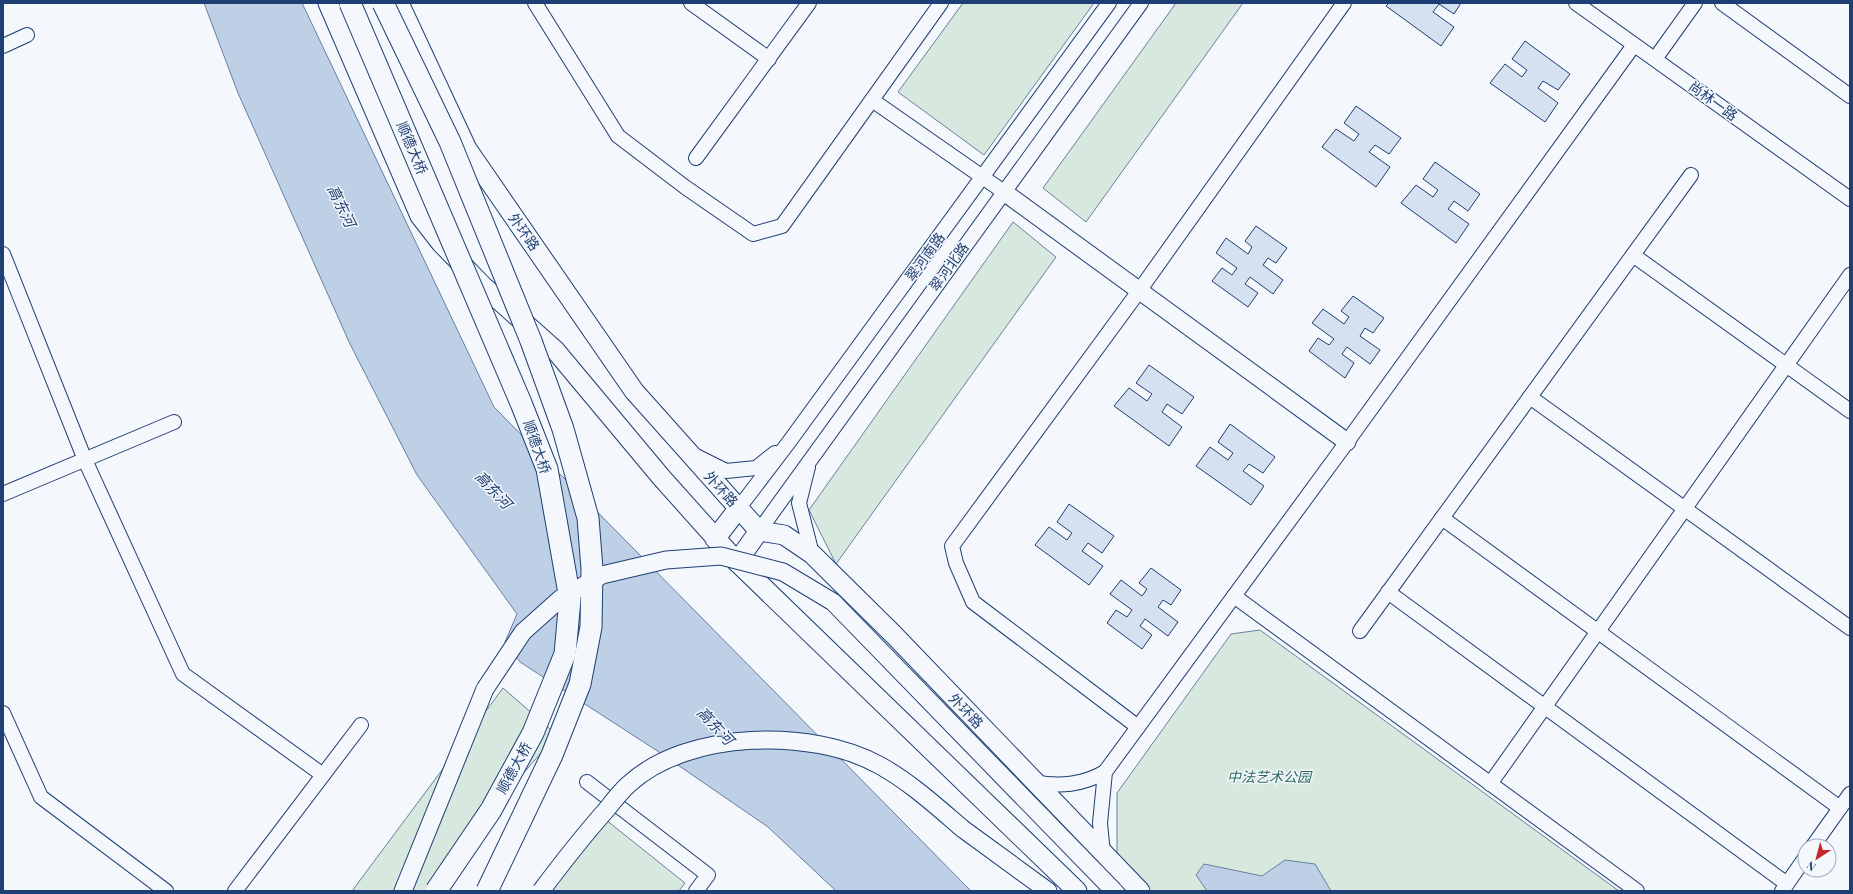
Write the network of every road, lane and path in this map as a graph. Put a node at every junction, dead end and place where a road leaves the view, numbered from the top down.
1 (328, 3) edge
2 (350, 3) edge
3 (383, 3) edge
4 (399, 3) edge
5 (535, 3) edge
6 (691, 3) edge
7 (809, 3) edge
8 (940, 3) edge
9 (1109, 3) edge
10 (1141, 3) edge
11 (1344, 3) edge
12 (1576, 3) edge
13 (1695, 3) edge
14 (1722, 3) edge
15 (27, 35) dead end
16 (1634, 45) junction
17 (3, 46) edge
18 (768, 59) junction
19 (1655, 59) junction
20 (1850, 96) edge
21 (872, 100) junction
22 (696, 158) dead end
23 (1691, 174) dead end
24 (982, 178) junction
25 (1004, 192) junction
26 (1850, 199) edge
27 (3, 254) edge
28 (1633, 255) junction
29 (1850, 275) edge
30 (1139, 291) junction
31 (1786, 365) junction
32 (1530, 397) junction
33 (1850, 411) edge
34 (174, 422) dead end
35 (790, 442) junction
36 (1347, 442) junction
37 (687, 451) junction
38 (810, 459) junction
39 (85, 460) junction
40 (3, 494) edge
41 (738, 509) junction
42 (1685, 509) junction
43 (1442, 518) junction
44 (759, 531) junction
45 (715, 539) junction
46 (812, 554) junction
47 (737, 562) junction
48 (1388, 592) junction
49 (1234, 596) junction
50 (1850, 628) edge
51 (1360, 631) dead end
52 (1598, 632) junction
53 (1545, 707) junction
54 (3, 713) edge
55 (361, 725) dead end
56 (1138, 727) junction
57 (1105, 772) junction
58 (323, 776) junction
59 (587, 782) dead end
60 (1034, 782) junction
61 (1490, 784) junction
62 (1850, 794) edge
63 (1840, 808) junction
64 (1819, 838) edge
65 (1103, 854) junction
66 (1797, 869) edge
67 (1784, 887) edge
68 (166, 891) edge
69 (235, 891) edge
70 (403, 891) edge
71 (436, 891) edge
72 (487, 891) edge
73 (541, 891) edge
74 (696, 891) edge
75 (1048, 891) edge
76 (1077, 891) edge
77 (1114, 891) edge
78 (1140, 891) edge
79 (1637, 891) edge

1 - 45 main road
2 - 71 main road, 顺德大桥, bridge
3 - 72 main road, bridge
4 - 37 main road, 外环路
5 - 21 street
6 - 18 street
7 - 18 street
8 - 21 street
9 - 24 street, 翠河南路
10 - 25 street, 翠河北路
11 - 30 street
12 - 16 street, 尚林一路
13 - 19 street
14 - 20 street
15 - 17 street
16 - 19 street, 尚林一路
16 - 36 street
18 - 22 street
19 - 26 street, 尚林一路
21 - 24 street
23 - 28 street
24 - 25 street
24 - 35 street, 翠河南路
25 - 30 street
25 - 38 street, 翠河北路
27 - 39 street
28 - 31 street
28 - 32 street
29 - 31 street
30 - 36 street
30 - 56 street
31 - 33 street
31 - 42 street
32 - 42 street
32 - 43 street
34 - 39 street
35 - 37 street
35 - 41 street, 翠河南路
36 - 49 street
37 - 41 main road, 外环路
38 - 44 street, 翠河北路
38 - 46 street
39 - 40 street
39 - 58 street
41 - 44 main road, 外环路
41 - 45 main road
42 - 50 street
42 - 52 street
43 - 48 street
43 - 52 street
44 - 46 main road, 外环路
44 - 47 main road
45 - 47 main road
46 - 60 main road, 外环路
47 - 76 main road
48 - 51 street
48 - 53 street
49 - 56 street
49 - 61 street
52 - 53 street
52 - 63 street
53 - 61 street
53 - 67 street
54 - 68 street
55 - 58 street
56 - 57 street
57 - 60 street
57 - 65 street
58 - 69 street
59 - 74 street
60 - 65 main road, 外环路
61 - 79 street
62 - 63 street
63 - 64 street
65 - 78 main road, 外环路
66 - 67 street
70 - 77 street, bridge
73 - 75 street, bridge

